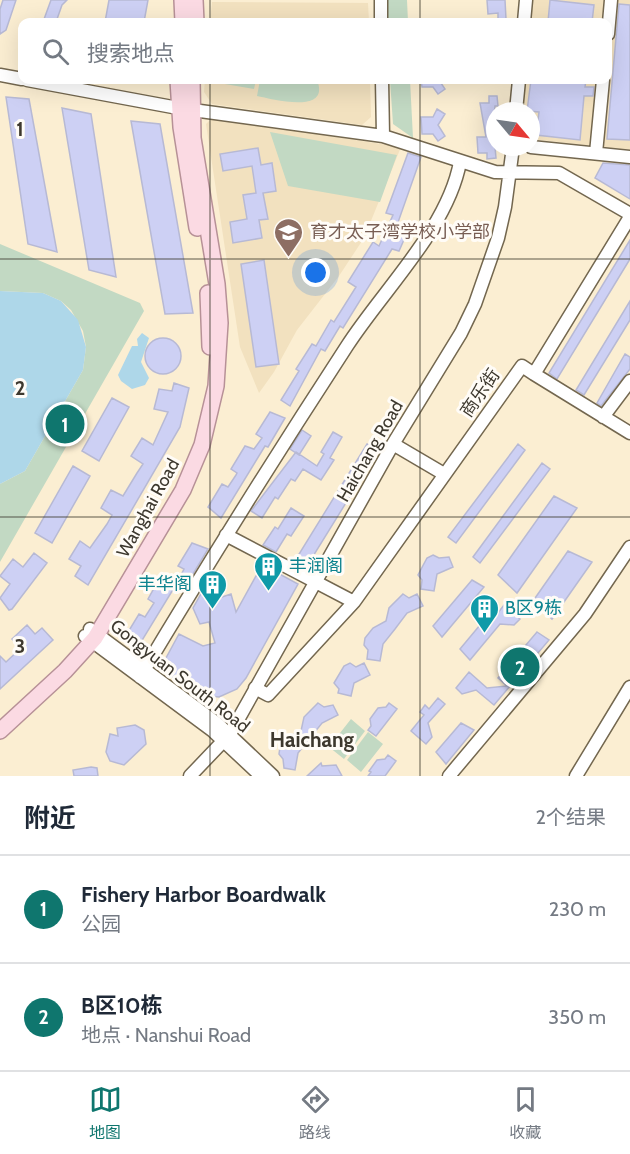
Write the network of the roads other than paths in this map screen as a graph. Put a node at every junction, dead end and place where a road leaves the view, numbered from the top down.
1 (182, 0) edge
2 (195, 0) edge
3 (381, 0) edge
4 (526, 0) edge
5 (611, 0) edge
6 (183, 18) edge
7 (196, 18) edge
8 (381, 18) edge
9 (524, 18) edge
10 (609, 18) edge
11 (0, 75) edge
12 (18, 78) edge
13 (49, 84) edge
14 (179, 84) edge
15 (191, 84) edge
16 (382, 84) edge
17 (519, 84) edge
18 (603, 84) edge
19 (517, 102) edge
20 (185, 109) junction
21 (383, 136) junction
22 (540, 148) edge
23 (596, 153) junction
24 (512, 156) edge
25 (630, 157) edge
26 (460, 162) junction
27 (511, 174) junction
28 (630, 216) edge
29 (534, 374) junction
30 (630, 381) edge
31 (603, 417) junction
32 (630, 433) edge
33 (393, 444) junction
34 (444, 474) junction
35 (226, 535) junction
36 (630, 547) edge
37 (315, 583) junction
38 (354, 602) junction
39 (91, 635) junction
40 (142, 673) junction
41 (630, 687) edge
42 (255, 688) junction
43 (0, 718) edge
44 (0, 731) edge
45 (227, 738) junction
46 (190, 776) edge
47 (261, 776) edge
48 (273, 776) edge
49 (449, 776) edge
50 (576, 776) edge

1 - 6 main road
2 - 7 main road
3 - 8 street
4 - 9 street
5 - 10 street
11 - 12 street
13 - 20 street
14 - 20 main road, Wanghai Road
15 - 20 main road, Wanghai Road
16 - 21 street
17 - 19 street
18 - 23 street
20 - 21 street
20 - 39 main road, Wanghai Road
21 - 26 street
22 - 23 street
23 - 25 street
24 - 27 street, Haichang Road
26 - 27 street
26 - 35 street
27 - 28 street
27 - 33 street, Haichang Road
28 - 29 street
29 - 31 street
29 - 34 street, 商乐街
30 - 31 street
31 - 32 street
33 - 34 street
33 - 37 street, Haichang Road
34 - 38 street, 商乐街
35 - 37 street
35 - 40 street
36 - 49 street
37 - 38 street
37 - 42 street, Haichang Road
38 - 42 street, 商乐街
39 - 40 street, Gongyuan South Road
39 - 43 main road, Wanghai Road
39 - 44 main road, Wanghai Road
40 - 45 street, Gongyuan South Road
41 - 50 street
42 - 45 street, Haichang Road
45 - 46 street, Haichang Road
45 - 47 street, Gongyuan South Road
45 - 48 street, Gongyuan South Road

